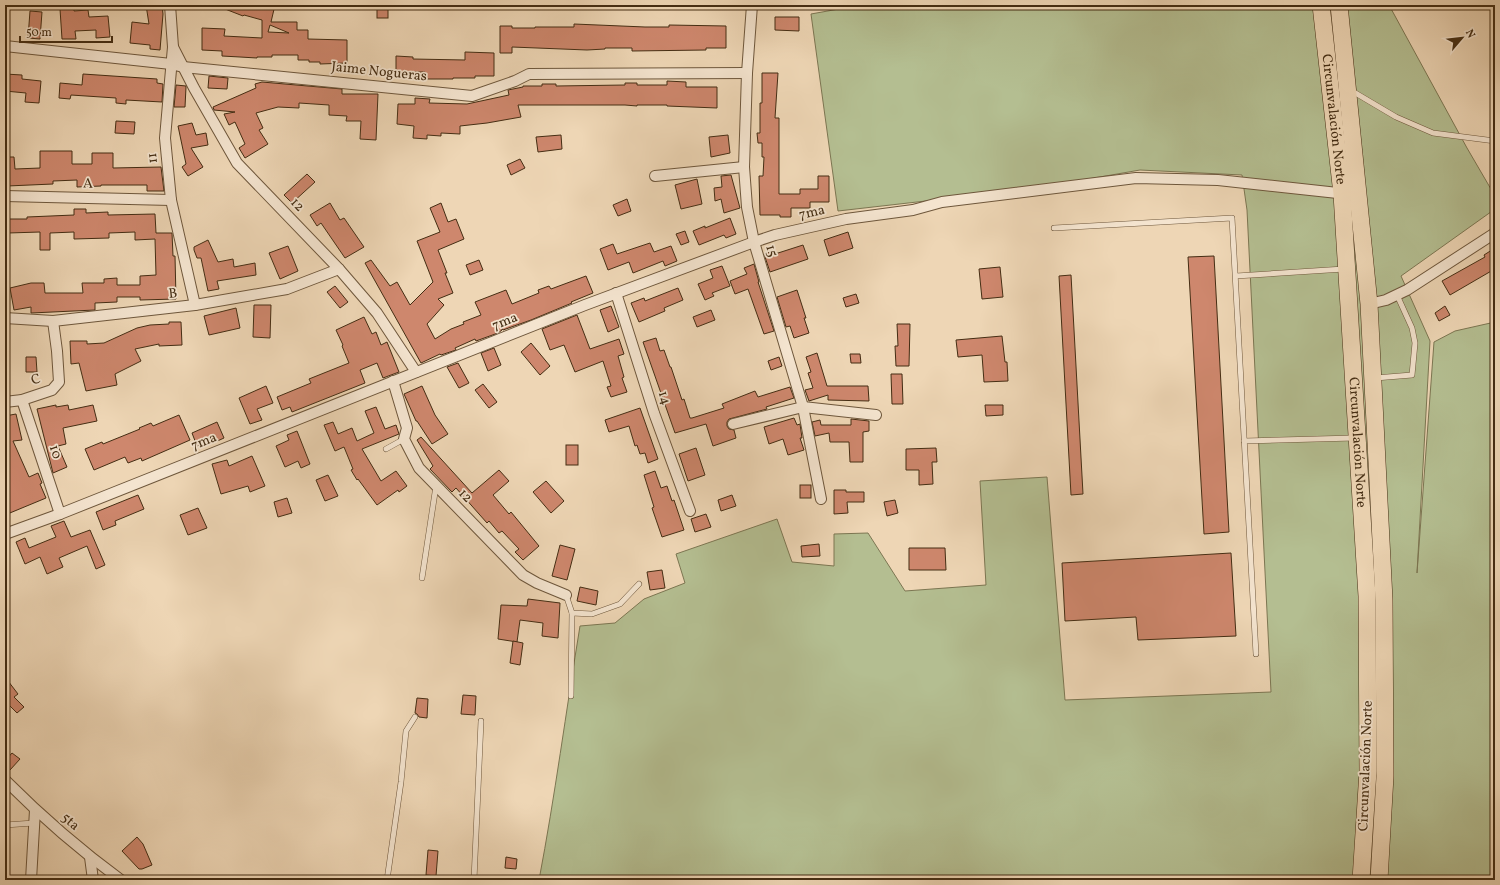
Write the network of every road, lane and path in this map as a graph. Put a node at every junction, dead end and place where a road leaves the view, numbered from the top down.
1 (170, 5) edge
2 (752, 5) edge
3 (1321, 5) edge
4 (1339, 5) edge
5 (5, 46) edge
6 (173, 47) junction
7 (171, 64) junction
8 (183, 66) junction
9 (747, 73) junction
10 (1348, 89) junction
11 (1495, 141) edge
12 (744, 167) junction
13 (655, 176) dead end
14 (1350, 194) junction
15 (5, 196) edge
16 (171, 200) junction
17 (1054, 228) dead end
18 (1495, 233) edge
19 (754, 242) junction
20 (339, 269) junction
21 (1346, 269) junction
22 (1236, 276) junction
23 (616, 293) junction
24 (1397, 295) junction
25 (1369, 304) junction
26 (195, 305) junction
27 (5, 318) edge
28 (53, 321) junction
29 (416, 372) junction
30 (1372, 378) junction
31 (393, 381) junction
32 (22, 400) junction
33 (5, 402) edge
34 (803, 407) junction
35 (876, 415) dead end
36 (733, 424) dead end
37 (1376, 437) junction
38 (1357, 438) junction
39 (404, 439) junction
40 (1244, 440) junction
41 (386, 449) dead end
42 (436, 486) junction
43 (821, 499) dead end
44 (690, 511) dead end
45 (60, 514) junction
46 (5, 534) edge
47 (422, 578) dead end
48 (639, 584) dead end
49 (566, 595) joint
50 (572, 613) junction
51 (1256, 654) dead end
52 (572, 696) dead end
53 (415, 717) dead end
54 (481, 721) dead end
55 (5, 780) edge
56 (35, 810) junction
57 (34, 823) junction
58 (5, 825) edge
59 (90, 857) junction
60 (31, 880) edge
61 (93, 880) edge
62 (121, 880) edge
63 (387, 880) edge
64 (474, 880) edge
65 (1361, 880) edge
66 (1379, 880) edge

1 - 6 street, 11
2 - 9 street, 15
3 - 14 highway, Circunvalación Norte
4 - 10 highway, Circunvalación Norte
5 - 7 street, Jaime Nogueras
6 - 7 street, 11
6 - 8 street, 12
7 - 8 street, Jaime Nogueras
7 - 16 street, 11
8 - 9 street, Jaime Nogueras
8 - 20 street, 12
9 - 12 street, 15
10 - 11 lane
10 - 14 highway, Circunvalación Norte
12 - 13 street
12 - 19 street, 15
14 - 19 street, 7ma
14 - 21 highway, Circunvalación Norte
14 - 25 highway, Circunvalación Norte
15 - 16 street, A
16 - 26 street, 11
17 - 22 lane
18 - 24 street
19 - 23 street, 7ma
19 - 34 street, 15
20 - 26 street, B
20 - 29 street, 12
21 - 22 lane
21 - 38 highway, Circunvalación Norte
22 - 40 lane
23 - 29 street, 7ma
23 - 44 street, 14
24 - 25 street
24 - 30 lane
25 - 30 highway, Circunvalación Norte
26 - 28 street, B
27 - 28 street, B
28 - 32 street, C
29 - 31 street, 7ma
30 - 37 highway, Circunvalación Norte
31 - 39 street, 12
31 - 45 street, 7ma
32 - 33 street, C
32 - 45 street, 10
34 - 35 street
34 - 36 street
34 - 43 street, 15
37 - 38 highway
37 - 66 highway, Circunvalación Norte
38 - 40 lane
38 - 65 highway, Circunvalación Norte
39 - 41 lane
39 - 42 street, 12
40 - 51 lane
42 - 47 lane
42 - 49 street, 12
45 - 46 street, 7ma
48 - 50 lane
49 - 50 lane
50 - 52 lane
53 - 63 lane
54 - 64 lane
55 - 56 street, 5ta
56 - 57 street
56 - 59 street, 5ta
57 - 58 lane
57 - 60 street
59 - 61 street
59 - 62 street, 5ta

